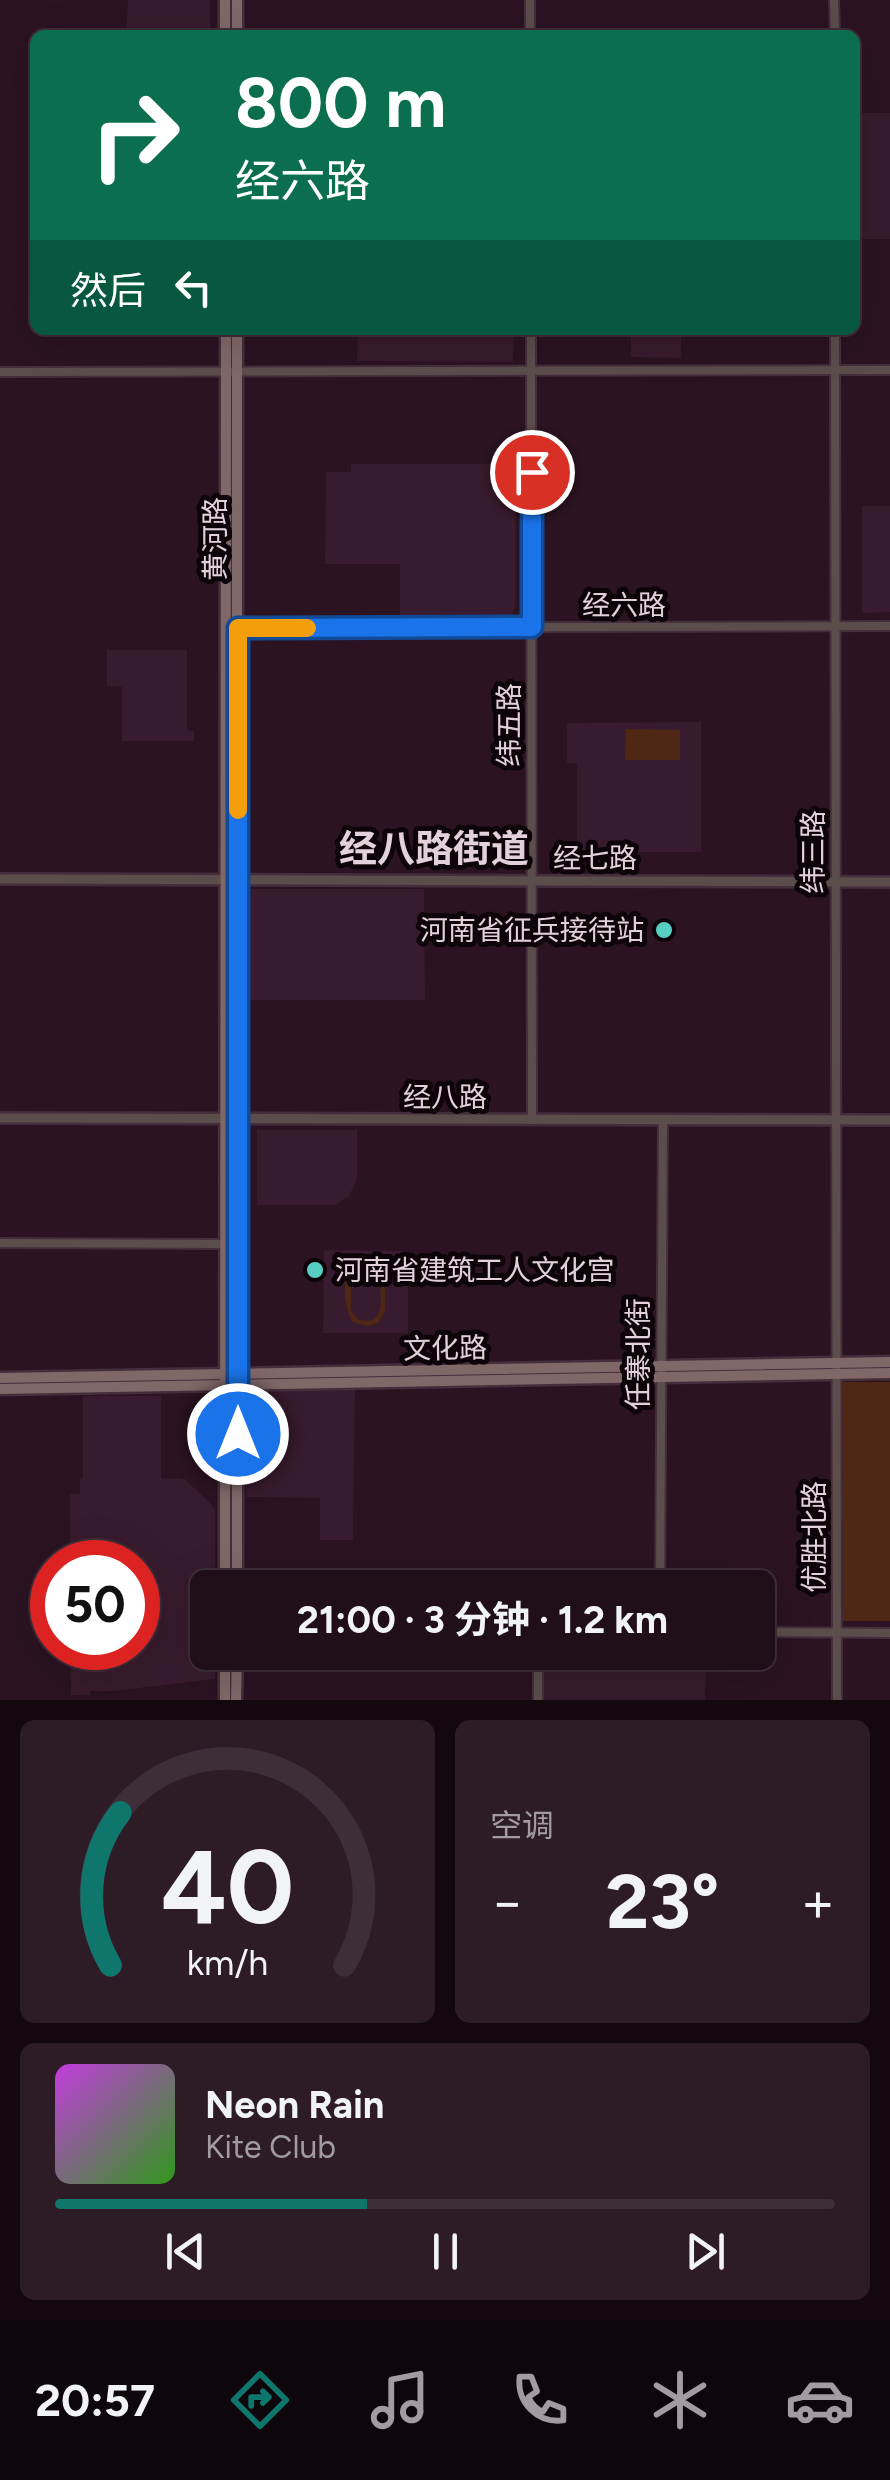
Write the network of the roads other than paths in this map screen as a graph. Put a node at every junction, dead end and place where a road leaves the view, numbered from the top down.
1 (226, 0) edge
2 (237, 0) edge
3 (530, 0) edge
4 (834, 0) edge
5 (225, 30) edge
6 (237, 30) edge
7 (530, 30) edge
8 (834, 30) edge
9 (227, 335) edge
10 (236, 335) edge
11 (531, 335) edge
12 (835, 335) edge
13 (835, 370) junction
14 (890, 370) edge
15 (531, 371) junction
16 (0, 372) edge
17 (231, 372) junction
18 (835, 626) junction
19 (890, 626) edge
20 (532, 627) junction
21 (238, 628) junction
22 (0, 880) edge
23 (232, 880) junction
24 (532, 881) junction
25 (836, 882) junction
26 (890, 882) edge
27 (0, 1118) edge
28 (232, 1119) junction
29 (532, 1120) junction
30 (663, 1120) junction
31 (836, 1120) junction
32 (890, 1120) edge
33 (0, 1243) edge
34 (227, 1244) junction
35 (890, 1362) edge
36 (836, 1368) junction
37 (661, 1371) junction
38 (890, 1373) edge
39 (0, 1378) edge
40 (232, 1379) junction
41 (0, 1388) edge
42 (226, 1570) edge
43 (237, 1570) edge
44 (660, 1570) edge
45 (775, 1632) edge
46 (837, 1632) junction
47 (890, 1632) edge
48 (225, 1670) edge
49 (236, 1670) edge
50 (538, 1670) edge
51 (225, 1700) edge
52 (236, 1700) edge
53 (538, 1700) edge
54 (838, 1700) edge

1 - 5 main road
2 - 6 main road
3 - 7 street
4 - 8 street
9 - 17 main road, 黄河路
10 - 17 main road, 黄河路
11 - 15 street, 纬五路
12 - 13 street, 纬三路
13 - 14 street
13 - 15 street
13 - 18 street, 纬三路
15 - 17 street
15 - 20 street, 纬五路
16 - 17 street
17 - 21 main road, 黄河路
17 - 23 main road, 黄河路
18 - 19 street, 经六路
18 - 20 street, 经六路
18 - 25 street, 纬三路
20 - 21 street, 经六路
20 - 24 street, 纬五路
21 - 23 main road, 黄河路
22 - 23 street, 经七路
23 - 24 street, 经七路
23 - 28 main road, 黄河路
24 - 25 street, 经七路
24 - 29 street, 纬五路
25 - 26 street, 经七路
25 - 31 street, 纬三路
27 - 28 street, 经八路
28 - 29 street, 经八路
28 - 34 main road, 黄河路
28 - 40 main road, 黄河路
29 - 30 street, 经八路
30 - 31 street, 经八路
30 - 37 street, 任寨北街
31 - 32 street, 经八路
31 - 36 street, 纬三路
33 - 34 street
34 - 40 main road, 黄河路
35 - 36 main road, 文化路
36 - 37 main road, 文化路
36 - 38 main road, 文化路
36 - 46 street, 优胜北路
37 - 40 main road, 文化路
37 - 44 street, 任寨北街
39 - 40 main road, 文化路
40 - 41 main road, 文化路
40 - 42 main road, 黄河路
40 - 43 main road, 黄河路
45 - 46 street
46 - 47 street
46 - 54 street, 优胜北路
48 - 51 main road
49 - 52 main road
50 - 53 street

